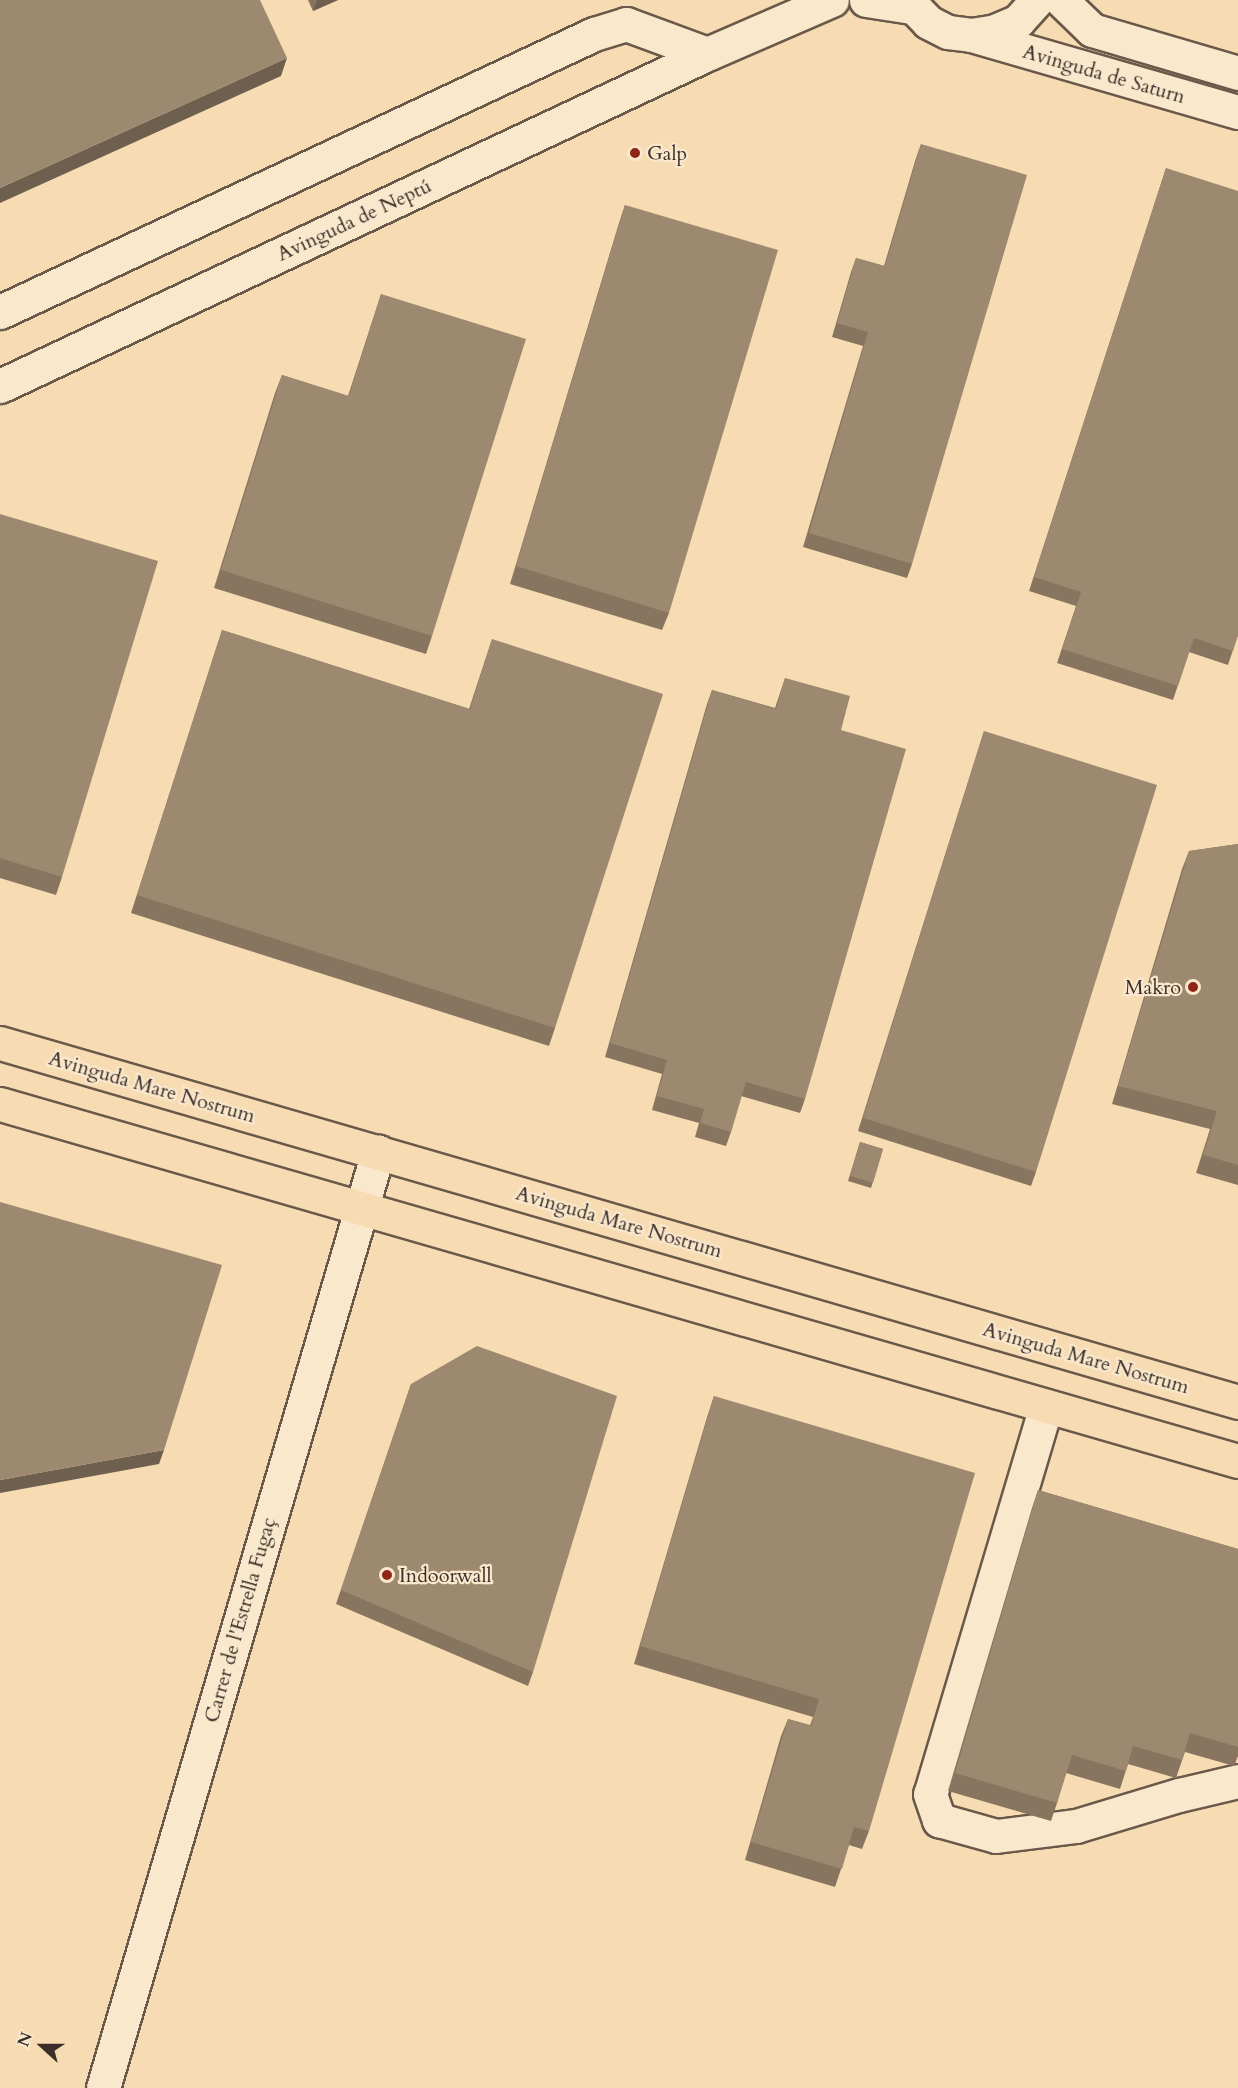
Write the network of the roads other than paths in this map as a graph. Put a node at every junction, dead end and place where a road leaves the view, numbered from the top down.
1 (832, 0) edge
2 (866, 0) edge
3 (1037, 0) edge
4 (1061, 0) edge
5 (909, 3) edge
6 (971, 35) junction
7 (707, 54) junction
8 (1238, 73) edge
9 (1238, 112) edge
10 (0, 312) edge
11 (0, 386) edge
12 (0, 1043) edge
13 (0, 1104) edge
14 (378, 1152) junction
15 (360, 1209) junction
16 (1238, 1402) edge
17 (1046, 1406) junction
18 (1238, 1461) edge
19 (1238, 1781) edge
20 (103, 2088) edge

1 - 7 street, Avinguda de Neptú
2 - 5 street
3 - 6 street
4 - 8 street, Avinguda de Saturn
5 - 6 street, Avinguda de Saturn
6 - 9 street, Avinguda de Saturn
7 - 10 street
7 - 11 street, Avinguda de Neptú
12 - 14 main road, Avinguda Mare Nostrum
13 - 15 main road
14 - 15 street, Carrer de l'Estrella Fugaç
14 - 16 main road, Avinguda Mare Nostrum
15 - 17 main road
15 - 20 street, Carrer de l'Estrella Fugaç
17 - 18 main road
17 - 19 street

